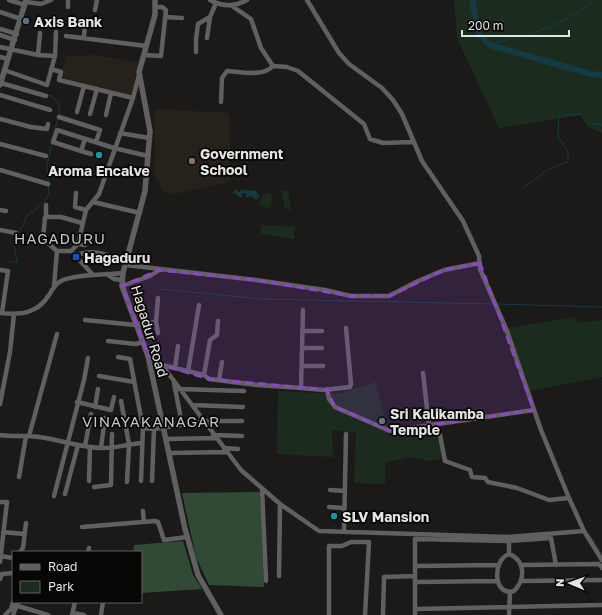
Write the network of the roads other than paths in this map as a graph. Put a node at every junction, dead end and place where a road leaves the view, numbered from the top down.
1 (9, 0) edge
2 (51, 0) edge
3 (68, 0) edge
4 (97, 0) edge
5 (155, 0) edge
6 (210, 0) edge
7 (230, 0) edge
8 (247, 0) edge
9 (307, 0) edge
10 (25, 2) edge
11 (216, 3) junction
12 (231, 6) junction
13 (68, 7) dead end
14 (155, 7) junction
15 (95, 10) dead end
16 (0, 12) edge
17 (165, 17) junction
18 (210, 17) junction
19 (182, 18) dead end
20 (21, 19) junction
21 (85, 23) dead end
22 (0, 29) edge
23 (56, 32) dead end
24 (40, 33) dead end
25 (0, 35) edge
26 (66, 36) dead end
27 (16, 37) junction
28 (84, 37) junction
29 (207, 38) dead end
30 (146, 46) junction
31 (0, 47) edge
32 (11, 50) junction
33 (196, 52) dead end
34 (38, 55) junction
35 (144, 55) junction
36 (55, 56) junction
37 (0, 57) edge
38 (8, 58) junction
39 (273, 66) junction
40 (51, 69) junction
41 (4, 70) junction
42 (139, 72) junction
43 (0, 84) edge
44 (84, 86) junction
45 (96, 89) junction
46 (111, 93) junction
47 (0, 96) edge
48 (46, 96) dead end
49 (133, 98) junction
50 (221, 102) dead end
51 (50, 110) dead end
52 (77, 112) dead end
53 (90, 114) dead end
54 (106, 115) dead end
55 (59, 117) dead end
56 (0, 119) edge
57 (48, 124) dead end
58 (120, 133) junction
59 (149, 138) junction
60 (85, 139) junction
61 (96, 142) junction
62 (413, 142) junction
63 (0, 144) edge
64 (114, 148) junction
65 (81, 151) junction
66 (91, 154) dead end
67 (46, 156) dead end
68 (148, 156) junction
69 (0, 170) edge
70 (48, 184) dead end
71 (76, 194) dead end
72 (93, 202) junction
73 (46, 205) dead end
74 (0, 210) edge
75 (86, 210) junction
76 (6, 211) dead end
77 (140, 213) junction
78 (46, 217) junction
79 (82, 223) junction
80 (0, 230) edge
81 (16, 233) dead end
82 (78, 244) junction
83 (85, 245) dead end
84 (57, 251) junction
85 (71, 251) junction
86 (75, 256) junction
87 (126, 263) junction
88 (480, 263) junction
89 (0, 270) edge
90 (158, 270) junction
91 (123, 273) junction
92 (93, 275) junction
93 (108, 275) junction
94 (122, 283) junction
95 (54, 286) junction
96 (3, 292) edge
97 (158, 298) dead end
98 (199, 305) dead end
99 (303, 310) dead end
100 (1, 313) edge
101 (14, 314) junction
102 (85, 320) dead end
103 (218, 321) dead end
104 (156, 322) junction
105 (136, 325) junction
106 (346, 328) dead end
107 (303, 331) junction
108 (322, 331) dead end
109 (158, 333) dead end
110 (56, 334) dead end
111 (108, 341) dead end
112 (142, 342) junction
113 (178, 346) dead end
114 (303, 348) junction
115 (322, 348) dead end
116 (118, 356) dead end
117 (148, 356) junction
118 (88, 358) dead end
119 (222, 362) dead end
120 (162, 365) junction
121 (302, 366) junction
122 (323, 366) dead end
123 (176, 368) junction
124 (188, 372) junction
125 (423, 373) dead end
126 (204, 375) junction
127 (99, 376) dead end
128 (219, 380) junction
129 (134, 382) junction
130 (174, 382) junction
131 (301, 388) junction
132 (98, 389) dead end
133 (179, 389) junction
134 (327, 389) junction
135 (244, 391) dead end
136 (114, 396) dead end
137 (121, 401) dead end
138 (77, 402) junction
139 (0, 404) edge
140 (192, 405) junction
141 (95, 407) junction
142 (243, 407) dead end
143 (534, 410) junction
144 (91, 414) dead end
145 (105, 418) dead end
146 (204, 422) junction
147 (242, 422) dead end
148 (182, 424) junction
149 (431, 426) junction
150 (164, 427) junction
151 (142, 428) junction
152 (154, 429) junction
153 (112, 434) dead end
154 (346, 434) dead end
155 (0, 435) edge
156 (28, 436) junction
157 (215, 436) junction
158 (242, 436) dead end
159 (166, 439) junction
160 (67, 443) junction
161 (142, 443) junction
162 (129, 444) junction
163 (78, 445) junction
164 (88, 446) junction
165 (112, 447) junction
166 (101, 448) junction
167 (238, 449) dead end
168 (226, 450) junction
169 (169, 453) junction
170 (19, 477) dead end
171 (152, 480) dead end
172 (89, 481) dead end
173 (141, 481) dead end
174 (127, 482) dead end
175 (94, 487) dead end
176 (262, 488) junction
177 (330, 490) dead end
178 (345, 491) junction
179 (65, 494) dead end
180 (54, 496) dead end
181 (569, 498) junction
182 (0, 502) edge
183 (280, 504) junction
184 (329, 507) dead end
185 (344, 508) junction
186 (143, 510) dead end
187 (3, 515) edge
188 (144, 522) junction
189 (26, 523) dead end
190 (82, 527) dead end
191 (584, 531) junction
192 (4, 532) junction
193 (344, 532) junction
194 (24, 534) junction
195 (187, 537) junction
196 (1, 541) edge
197 (509, 541) junction
198 (21, 551) edge
199 (509, 554) junction
200 (1, 556) edge
201 (12, 558) edge
202 (602, 560) edge
203 (0, 562) edge
204 (498, 565) junction
205 (522, 565) junction
206 (556, 565) junction
207 (415, 566) junction
208 (602, 568) edge
209 (12, 574) edge
210 (279, 576) dead end
211 (0, 579) edge
212 (415, 579) junction
213 (522, 580) junction
214 (602, 580) edge
215 (266, 581) dead end
216 (498, 581) junction
217 (510, 592) junction
218 (13, 603) edge
219 (75, 603) edge
220 (103, 603) edge
221 (18, 604) edge
222 (602, 605) edge
223 (510, 607) junction
224 (447, 608) junction
225 (415, 609) junction
226 (72, 614) edge
227 (5, 615) edge
228 (13, 615) edge
229 (48, 615) edge
230 (84, 615) edge
231 (101, 615) edge
232 (222, 615) edge
233 (328, 615) edge
234 (365, 615) edge
235 (383, 615) edge
236 (415, 615) edge
237 (447, 615) edge
238 (510, 615) edge

1 - 10 street
2 - 10 street
3 - 13 street
4 - 15 street
5 - 14 street, Hagadur Road
6 - 11 street
7 - 12 street
8 - 12 street
9 - 62 street
10 - 20 street
11 - 12 street
11 - 18 street
12 - 39 street
14 - 17 street
14 - 30 street, Hagadur Road
16 - 20 street
17 - 19 street
17 - 35 street
18 - 29 street
18 - 33 street
20 - 27 street
21 - 28 street
22 - 27 street
23 - 36 street
24 - 34 street
25 - 27 street
26 - 28 street
27 - 32 street
28 - 30 street
30 - 35 street, Hagadur Road
31 - 32 street
32 - 34 street
32 - 38 street
34 - 36 street
35 - 42 street, Hagadur Road
36 - 40 street
37 - 38 street
38 - 41 street
39 - 50 street
39 - 62 street
40 - 41 street
40 - 44 street
41 - 43 street
42 - 49 street
42 - 59 street, Hagadur Road
43 - 48 street
44 - 45 street
44 - 52 street
45 - 46 street
45 - 53 street
46 - 49 street
46 - 54 street
47 - 51 street
49 - 58 street
55 - 61 street
56 - 57 street
58 - 59 street
58 - 64 street
59 - 68 street, Hagadur Road
60 - 61 street
60 - 65 street
60 - 65 street
61 - 64 street
62 - 88 street
63 - 67 street
64 - 68 street
64 - 72 street
65 - 66 street
68 - 77 street, Hagadur Road
69 - 70 street
71 - 75 street
72 - 75 street
72 - 77 street
73 - 78 street
74 - 76 street
75 - 79 street
77 - 87 street, Hagadur Road
78 - 79 street
78 - 84 street
79 - 82 street
80 - 81 street
82 - 83 street
82 - 85 street
84 - 85 street
84 - 95 street
85 - 86 street
86 - 87 street
86 - 92 street
87 - 90 street
87 - 91 street, Hagadur Road
88 - 90 street
88 - 143 street
89 - 96 street
90 - 94 street
91 - 93 street
91 - 94 street, Hagadur Road
92 - 93 street
92 - 95 street
93 - 94 street
94 - 105 street, Hagadur Road
95 - 101 street
96 - 100 street
97 - 104 street
98 - 124 street
99 - 107 street
100 - 101 street
101 - 139 street
102 - 105 street
103 - 126 street
104 - 105 street
104 - 109 street
105 - 112 street, Hagadur Road
106 - 134 street
107 - 108 street
107 - 114 street
110 - 156 street
111 - 112 street
112 - 117 street, Hagadur Road
113 - 123 street
114 - 115 street
114 - 121 street
116 - 129 street
117 - 120 street
117 - 150 street, Hagadur Road
118 - 138 street
119 - 128 street
120 - 123 street
120 - 130 street
121 - 122 street
121 - 131 street
123 - 124 street
124 - 126 street
125 - 149 street
126 - 128 street
127 - 129 street
128 - 131 street
129 - 151 street
130 - 133 street
130 - 148 street
131 - 134 street
132 - 141 street
133 - 135 street
133 - 140 street
134 - 149 street
136 - 141 street
137 - 162 street
138 - 141 street
138 - 160 street
140 - 142 street
140 - 146 street
143 - 149 street
143 - 181 street
144 - 164 street
145 - 166 street
146 - 147 street
146 - 148 street
146 - 157 street
148 - 150 street
149 - 181 street
150 - 152 street
150 - 159 street, Hagadur Road
151 - 152 street
151 - 161 street
152 - 171 street
153 - 165 street
154 - 178 street
155 - 156 street
156 - 160 street
156 - 170 street
157 - 158 street
157 - 159 street
157 - 168 street
159 - 169 street, Hagadur Road
160 - 163 street
160 - 180 street
161 - 162 street
161 - 173 street
162 - 165 street
162 - 174 street
163 - 164 street
163 - 179 street
164 - 166 street
164 - 172 street
165 - 166 street
165 - 175 street
167 - 168 street
168 - 169 street
168 - 176 street
169 - 195 street, Hagadur Road
176 - 183 street
176 - 215 street
177 - 178 street
178 - 185 street
181 - 191 street
182 - 187 street
183 - 193 street
183 - 210 street
184 - 185 street
185 - 193 street
186 - 188 street
187 - 192 street
188 - 190 street
188 - 195 street
189 - 194 street
191 - 193 street
191 - 202 street
192 - 194 street
192 - 196 street
194 - 198 street
195 - 232 street, Hagadur Road
196 - 200 street
197 - 199 street
197 - 206 street
197 - 207 street
199 - 204 street
199 - 205 street
200 - 201 street
200 - 203 street
204 - 207 street
204 - 216 street
205 - 206 street
205 - 213 street
206 - 208 street
207 - 212 street
209 - 211 street
212 - 216 street
212 - 225 street
212 - 235 street
213 - 214 street
213 - 217 street
216 - 217 street
217 - 223 street
218 - 227 street
219 - 226 street
220 - 231 street
221 - 228 street
221 - 229 street
222 - 223 street
223 - 224 street
223 - 238 street
224 - 225 street
224 - 237 street
225 - 236 street
226 - 230 street
233 - 234 street

